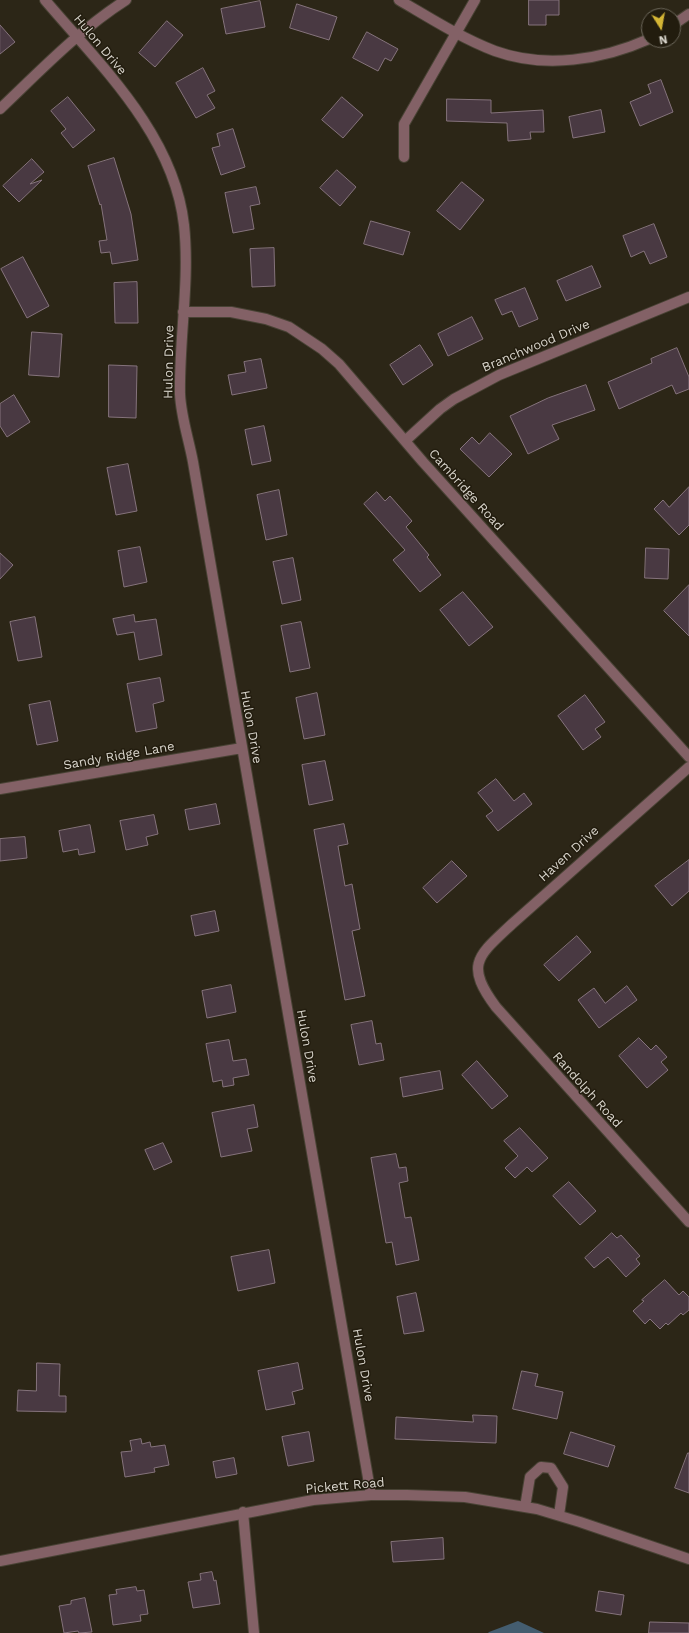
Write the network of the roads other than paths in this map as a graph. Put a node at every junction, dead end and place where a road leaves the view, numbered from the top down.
1 (45, 0) edge
2 (126, 0) edge
3 (399, 0) edge
4 (475, 0) edge
5 (456, 33) junction
6 (77, 37) junction
7 (641, 43) edge
8 (0, 109) edge
9 (404, 156) dead end
10 (689, 297) edge
11 (183, 312) junction
12 (405, 441) junction
13 (242, 748) junction
14 (689, 757) edge
15 (689, 767) edge
16 (0, 789) edge
17 (477, 969) joint
18 (689, 1222) edge
19 (371, 1495) junction
20 (524, 1507) junction
21 (243, 1512) junction
22 (559, 1515) junction
23 (689, 1559) edge
24 (0, 1561) edge
25 (254, 1633) edge

1 - 6 street, Hulon Drive
2 - 6 street
3 - 5 street
4 - 5 street
5 - 7 street
5 - 9 street
6 - 8 street
6 - 11 street, Hulon Drive
10 - 12 street, Branchwood Drive
11 - 12 street, Cambridge Road
11 - 13 street, Hulon Drive
12 - 14 street, Cambridge Road
13 - 16 street, Sandy Ridge Lane
13 - 19 street, Hulon Drive
15 - 17 street, Haven Drive
17 - 18 street, Randolph Road
19 - 20 street, Pickett Road
19 - 21 street, Pickett Road
20 - 22 street, Pickett Road
20 - 22 street
21 - 24 street, Pickett Road
21 - 25 street
22 - 23 street, Pickett Road

